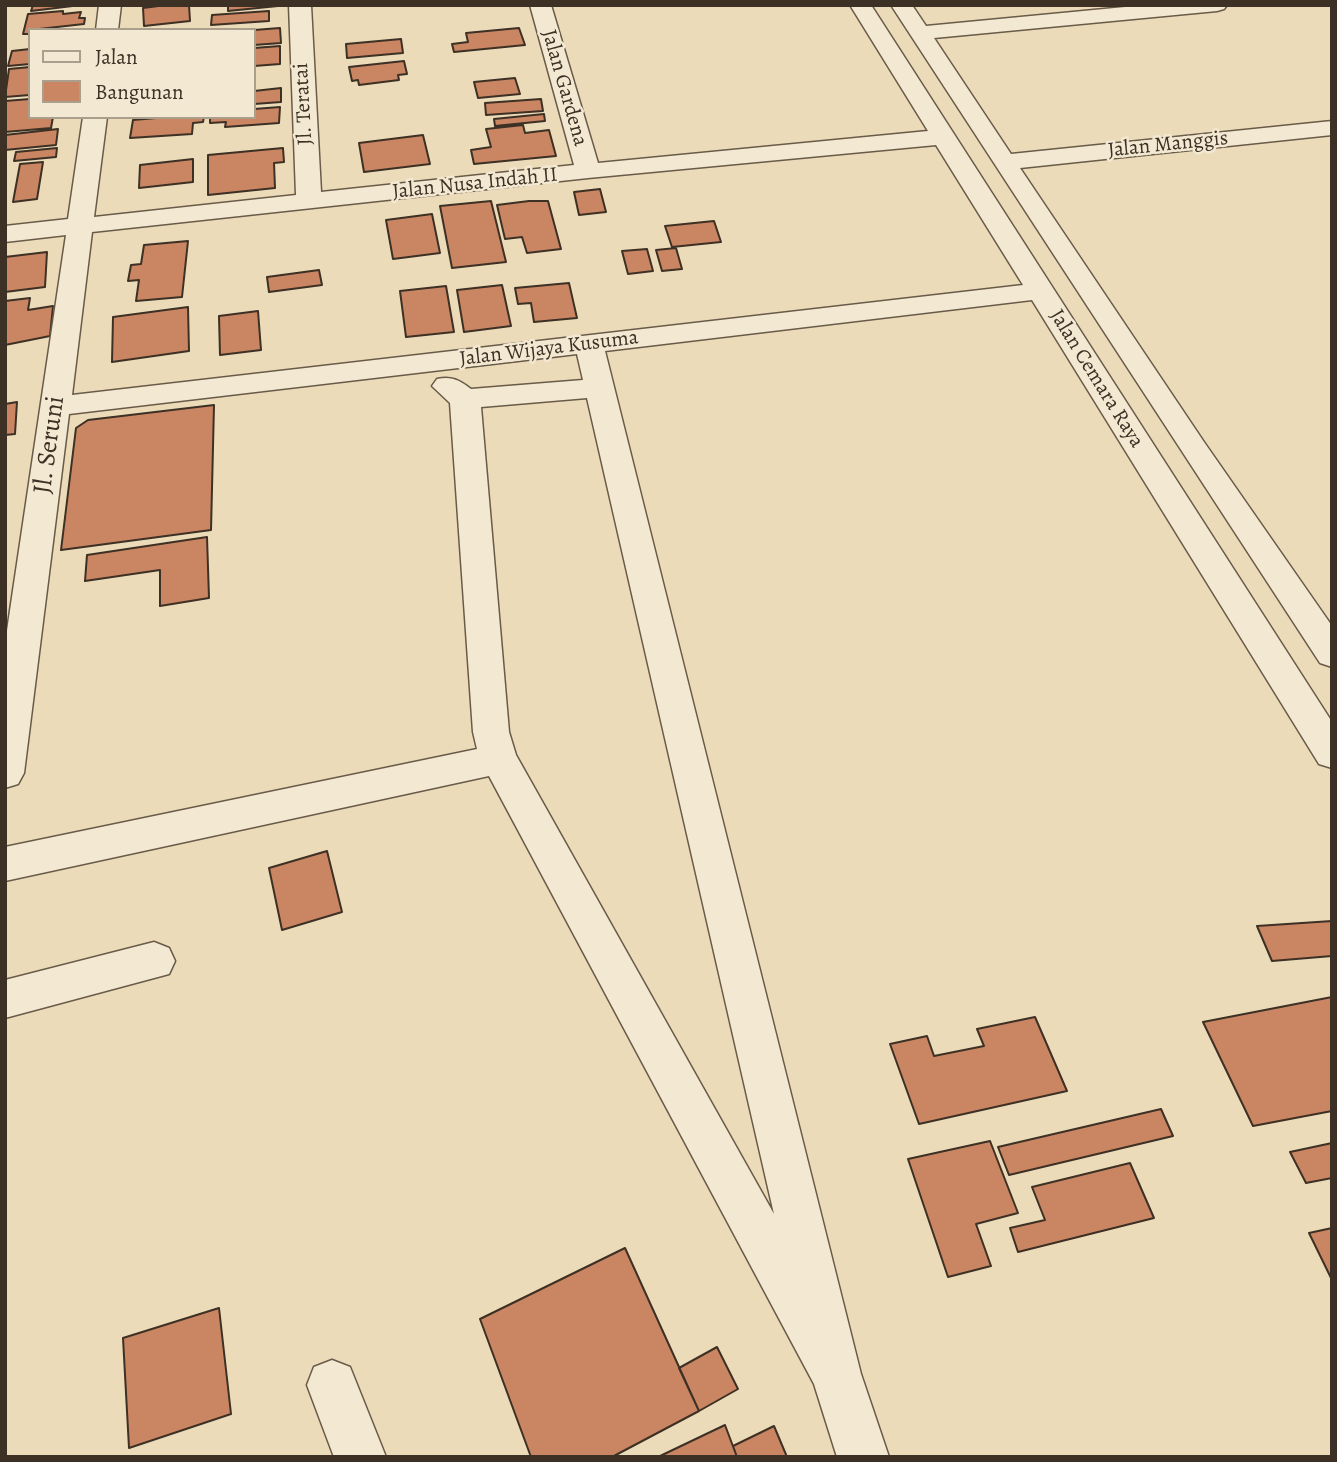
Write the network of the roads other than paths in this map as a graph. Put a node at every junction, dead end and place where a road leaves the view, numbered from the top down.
1 (110, 5) edge
2 (300, 5) edge
3 (540, 5) edge
4 (860, 5) edge
5 (901, 5) edge
6 (1217, 5) edge
7 (107, 28) edge
8 (919, 33) junction
9 (94, 119) edge
10 (1332, 128) edge
11 (944, 137) junction
12 (1004, 162) junction
13 (589, 171) junction
14 (309, 202) junction
15 (80, 226) junction
16 (5, 234) edge
17 (1041, 291) junction
18 (590, 344) junction
19 (413, 365) junction
20 (600, 388) junction
21 (465, 399) junction
22 (56, 406) junction
23 (1193, 449) junction
24 (1144, 454) junction
25 (1332, 654) edge
26 (1332, 753) edge
27 (498, 758) junction
28 (5, 773) edge
29 (5, 864) edge
30 (154, 961) dead end
31 (5, 999) edge
32 (836, 1374) junction
33 (332, 1385) dead end
34 (360, 1457) edge
35 (863, 1457) edge

1 - 7 street
2 - 14 street, Jl. Teratai
3 - 13 street, Jalan Gardena
4 - 11 street, Jalan Cemara Raya
5 - 8 street, Jalan Cemara Raya
6 - 8 street
8 - 12 street, Jalan Cemara Raya
9 - 15 street, Jl. Seruni
10 - 12 street, Jalan Manggis
11 - 13 street, Jalan Nusa Indah II
11 - 17 street, Jalan Cemara Raya
12 - 23 street, Jalan Cemara Raya
13 - 14 street, Jalan Nusa Indah II
14 - 15 street, Jalan Nusa Indah II
15 - 16 street, Jalan Nusa Indah II
15 - 22 street, Jl. Seruni
17 - 18 street, Jalan Wijaya Kusuma
17 - 24 street, Jalan Cemara Raya
18 - 19 street, Jalan Wijaya Kusuma
18 - 20 street
19 - 21 street
19 - 22 street, Jalan Wijaya Kusuma
20 - 21 street
20 - 32 street
21 - 27 street
22 - 28 street, Jl. Seruni
23 - 24 street
23 - 25 street, Jalan Cemara Raya
24 - 26 street, Jalan Cemara Raya
27 - 29 street
27 - 32 street
30 - 31 street
32 - 35 street
33 - 34 street

